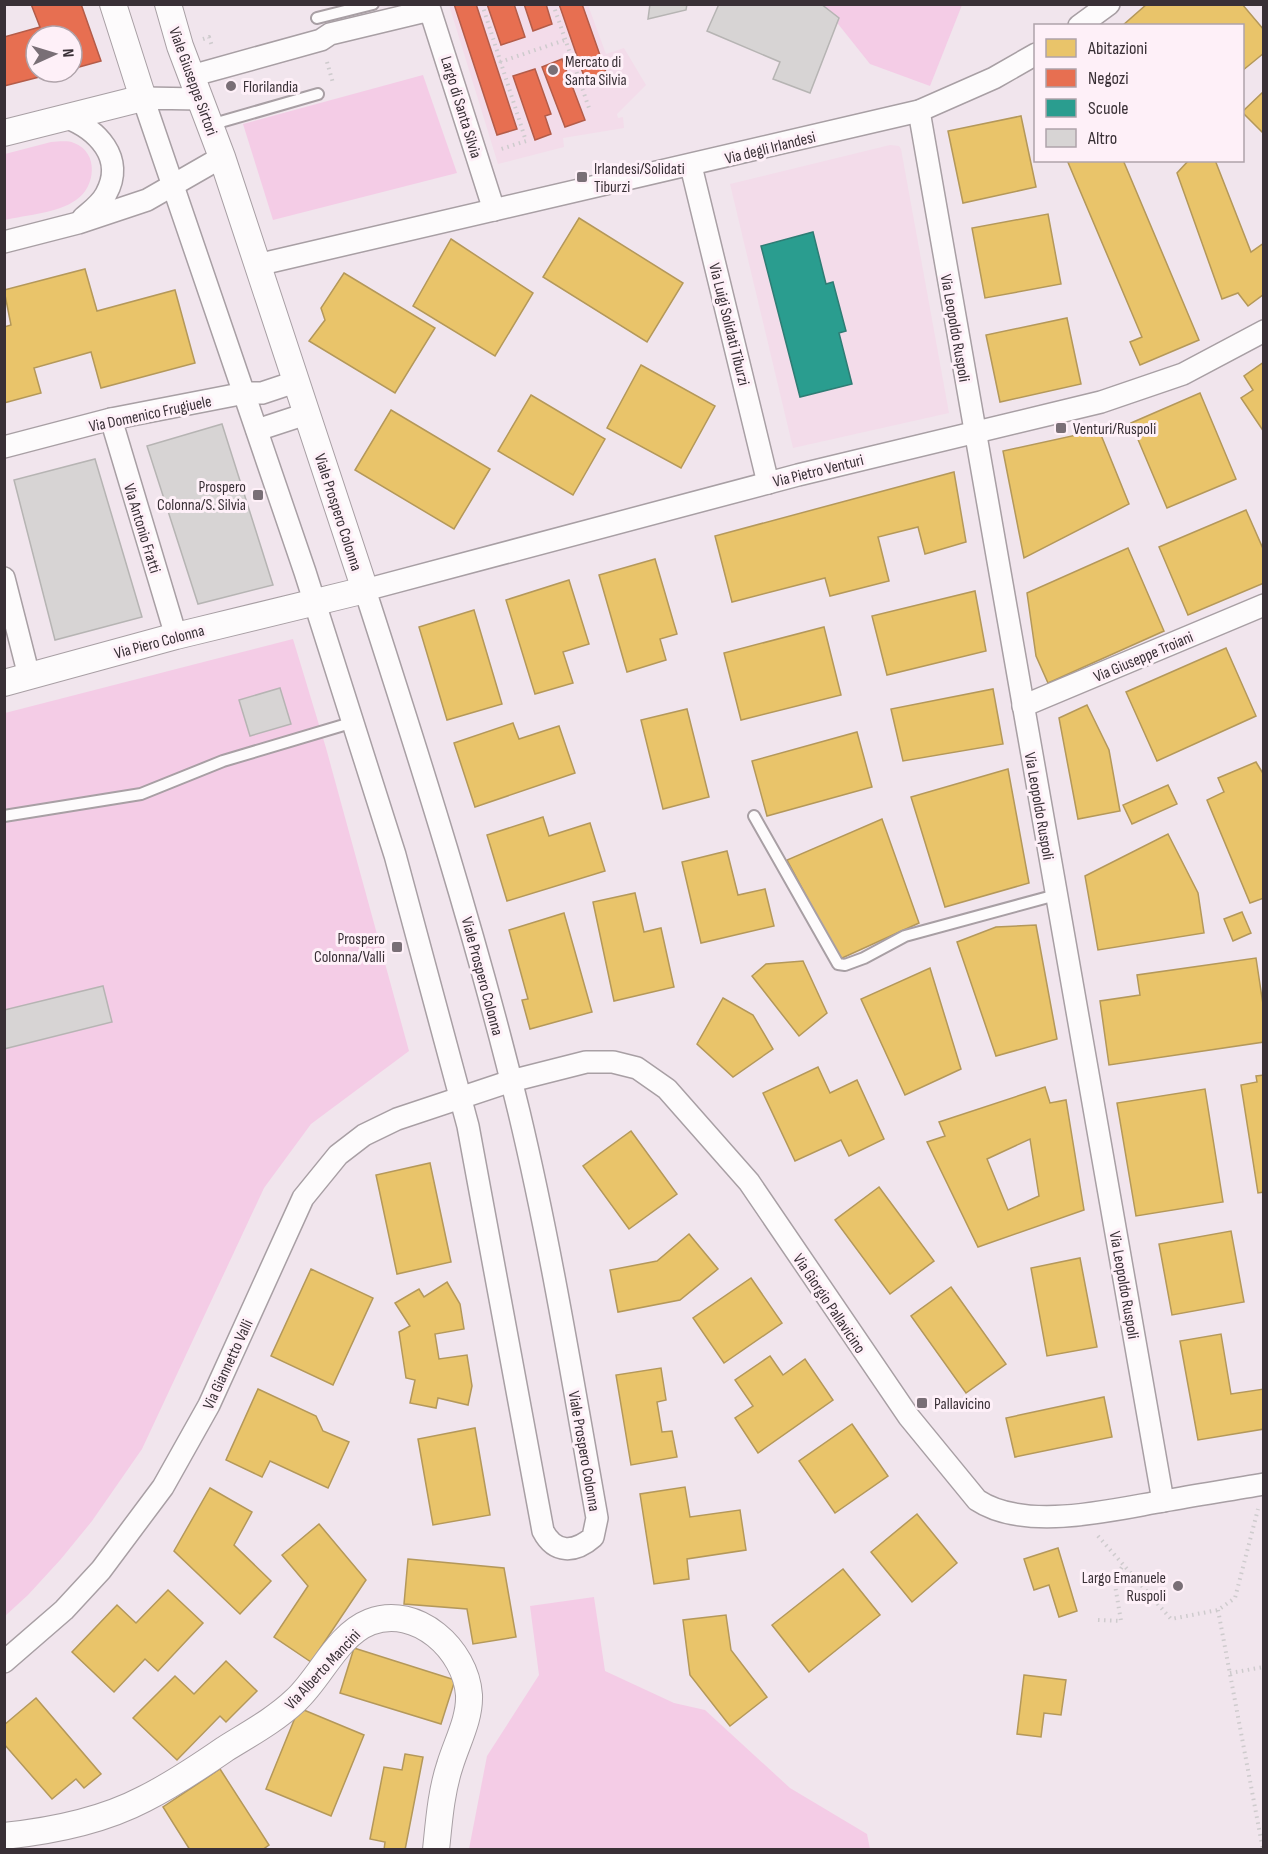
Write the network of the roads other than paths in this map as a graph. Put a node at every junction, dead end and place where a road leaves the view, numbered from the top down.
1 (113, 4) edge
2 (168, 4) edge
3 (374, 4) edge
4 (1109, 4) edge
5 (429, 7) edge
6 (317, 18) dead end
7 (1082, 24) edge
8 (1034, 55) edge
9 (195, 88) junction
10 (318, 94) dead end
11 (144, 98) junction
12 (919, 111) junction
13 (65, 117) junction
14 (210, 125) junction
15 (4, 133) edge
16 (222, 157) junction
17 (691, 166) junction
18 (174, 187) junction
19 (494, 210) junction
20 (78, 223) junction
21 (4, 242) edge
22 (257, 265) junction
23 (1263, 331) edge
24 (295, 381) junction
25 (245, 393) junction
26 (306, 414) junction
27 (111, 420) junction
28 (257, 430) junction
29 (974, 432) junction
30 (4, 447) edge
31 (768, 483) junction
32 (4, 578) edge
33 (364, 590) junction
34 (314, 603) junction
35 (1263, 605) edge
36 (176, 636) junction
37 (17, 679) edge
38 (1023, 706) junction
39 (354, 722) junction
40 (4, 816) edge
41 (754, 816) dead end
42 (1056, 895) junction
43 (511, 1082) junction
44 (461, 1097) junction
45 (1262, 1492) edge
46 (1163, 1501) junction
47 (4, 1662) edge
48 (4, 1836) edge
49 (435, 1850) edge

1 - 11 street
2 - 9 street, Viale Giuseppe Sirtori
3 - 6 lane
4 - 7 street
5 - 9 street, Largo di Santa Silvia
5 - 19 street, Largo di Santa Silvia
8 - 12 street, Via degli Irlandesi
9 - 11 street
9 - 14 street, Viale Giuseppe Sirtori
10 - 14 lane
11 - 13 street
11 - 18 street, Viale Prospero Colonna
12 - 17 street, Via degli Irlandesi
12 - 29 street, Via Leopoldo Ruspoli
13 - 15 street
13 - 20 street
14 - 16 street, Viale Giuseppe Sirtori
16 - 18 street
16 - 22 street, Viale Prospero Colonna
17 - 19 street, Via degli Irlandesi
17 - 31 street, Via Luigi Solidati Tiburzi
18 - 20 street
18 - 25 street, Viale Prospero Colonna
19 - 22 street
20 - 21 street
22 - 24 street, Viale Prospero Colonna
23 - 29 street, Via Pietro Venturi
24 - 25 street, Via Domenico Frugiuele
24 - 26 street, Viale Prospero Colonna
25 - 27 street, Via Domenico Frugiuele
25 - 28 street, Viale Prospero Colonna
26 - 28 street
26 - 33 street, Viale Prospero Colonna
27 - 30 street, Via Domenico Frugiuele
27 - 36 street, Via Antonio Fratti
28 - 34 street, Viale Prospero Colonna
29 - 31 street, Via Pietro Venturi
29 - 38 street, Via Leopoldo Ruspoli
31 - 33 street, Via Pietro Venturi
32 - 37 street
33 - 34 street, Via Piero Colonna
33 - 43 street, Viale Prospero Colonna
34 - 36 street, Via Piero Colonna
34 - 39 street, Viale Prospero Colonna
35 - 38 street, Via Giuseppe Troiani
36 - 37 street, Via Piero Colonna
38 - 42 street, Via Leopoldo Ruspoli
39 - 40 lane
39 - 44 street, Viale Prospero Colonna
41 - 42 lane
42 - 46 street, Via Leopoldo Ruspoli
43 - 44 street, Via Giorgio Pallavicino
43 - 44 street, Viale Prospero Colonna
43 - 46 street, Via Giorgio Pallavicino
44 - 47 street, Via Giannetto Valli
45 - 46 street, Via Giorgio Pallavicino
48 - 49 street, Via Alberto Mancini

